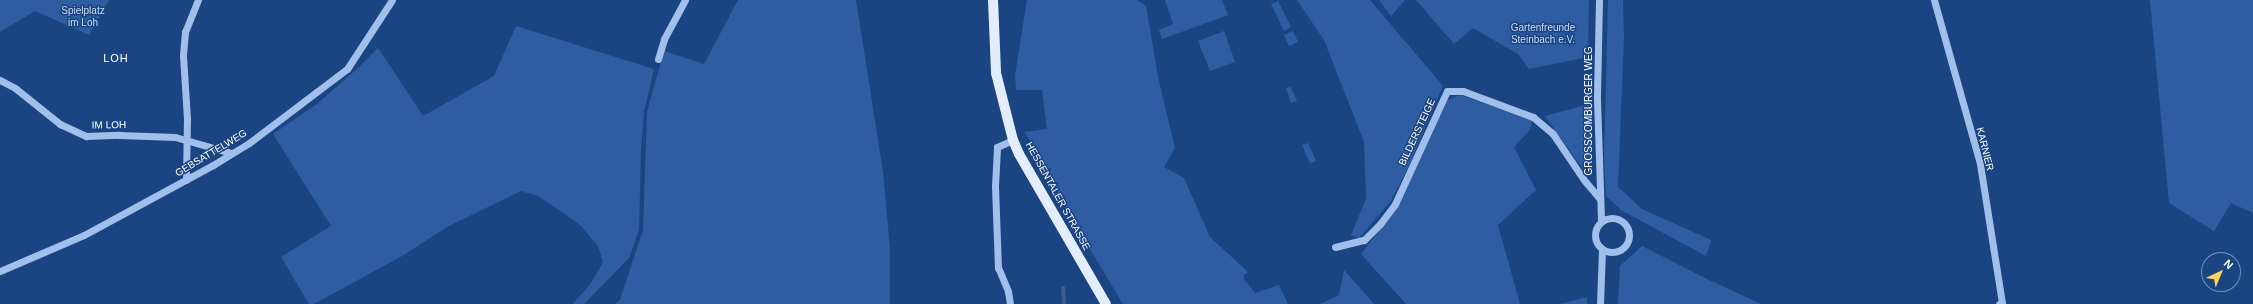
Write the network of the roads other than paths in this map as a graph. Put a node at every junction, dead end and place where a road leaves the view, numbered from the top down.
1 (198, 0) edge
2 (392, 0) edge
3 (685, 0) edge
4 (993, 0) edge
5 (1599, 0) edge
6 (1934, 0) edge
7 (658, 59) dead end
8 (0, 80) edge
9 (186, 140) junction
10 (1013, 140) junction
11 (231, 153) junction
12 (186, 180) junction
13 (1600, 198) junction
14 (1601, 221) junction
15 (1335, 247) dead end
16 (1602, 250) junction
17 (0, 271) edge
18 (1010, 304) edge
19 (1106, 304) edge
20 (1600, 304) edge
21 (1999, 304) edge

1 - 9 street
2 - 11 street, GEBSATTELWEG
3 - 7 street
4 - 10 main road, HESSENTALER STRASSE
5 - 13 street, GROSSCOMBURGER WEG
6 - 21 street, KARNIER
8 - 9 street, IM LOH
9 - 11 street, IM LOH
9 - 12 street
10 - 18 street
10 - 19 main road, HESSENTALER STRASSE
11 - 12 street, GEBSATTELWEG
12 - 17 street, GEBSATTELWEG
13 - 14 street, GROSSCOMBURGER WEG
13 - 15 street, BILDERSTEIGE
14 - 16 street, GROSSCOMBURGER WEG
14 - 16 street
16 - 20 street, GROSSCOMBURGER WEG

